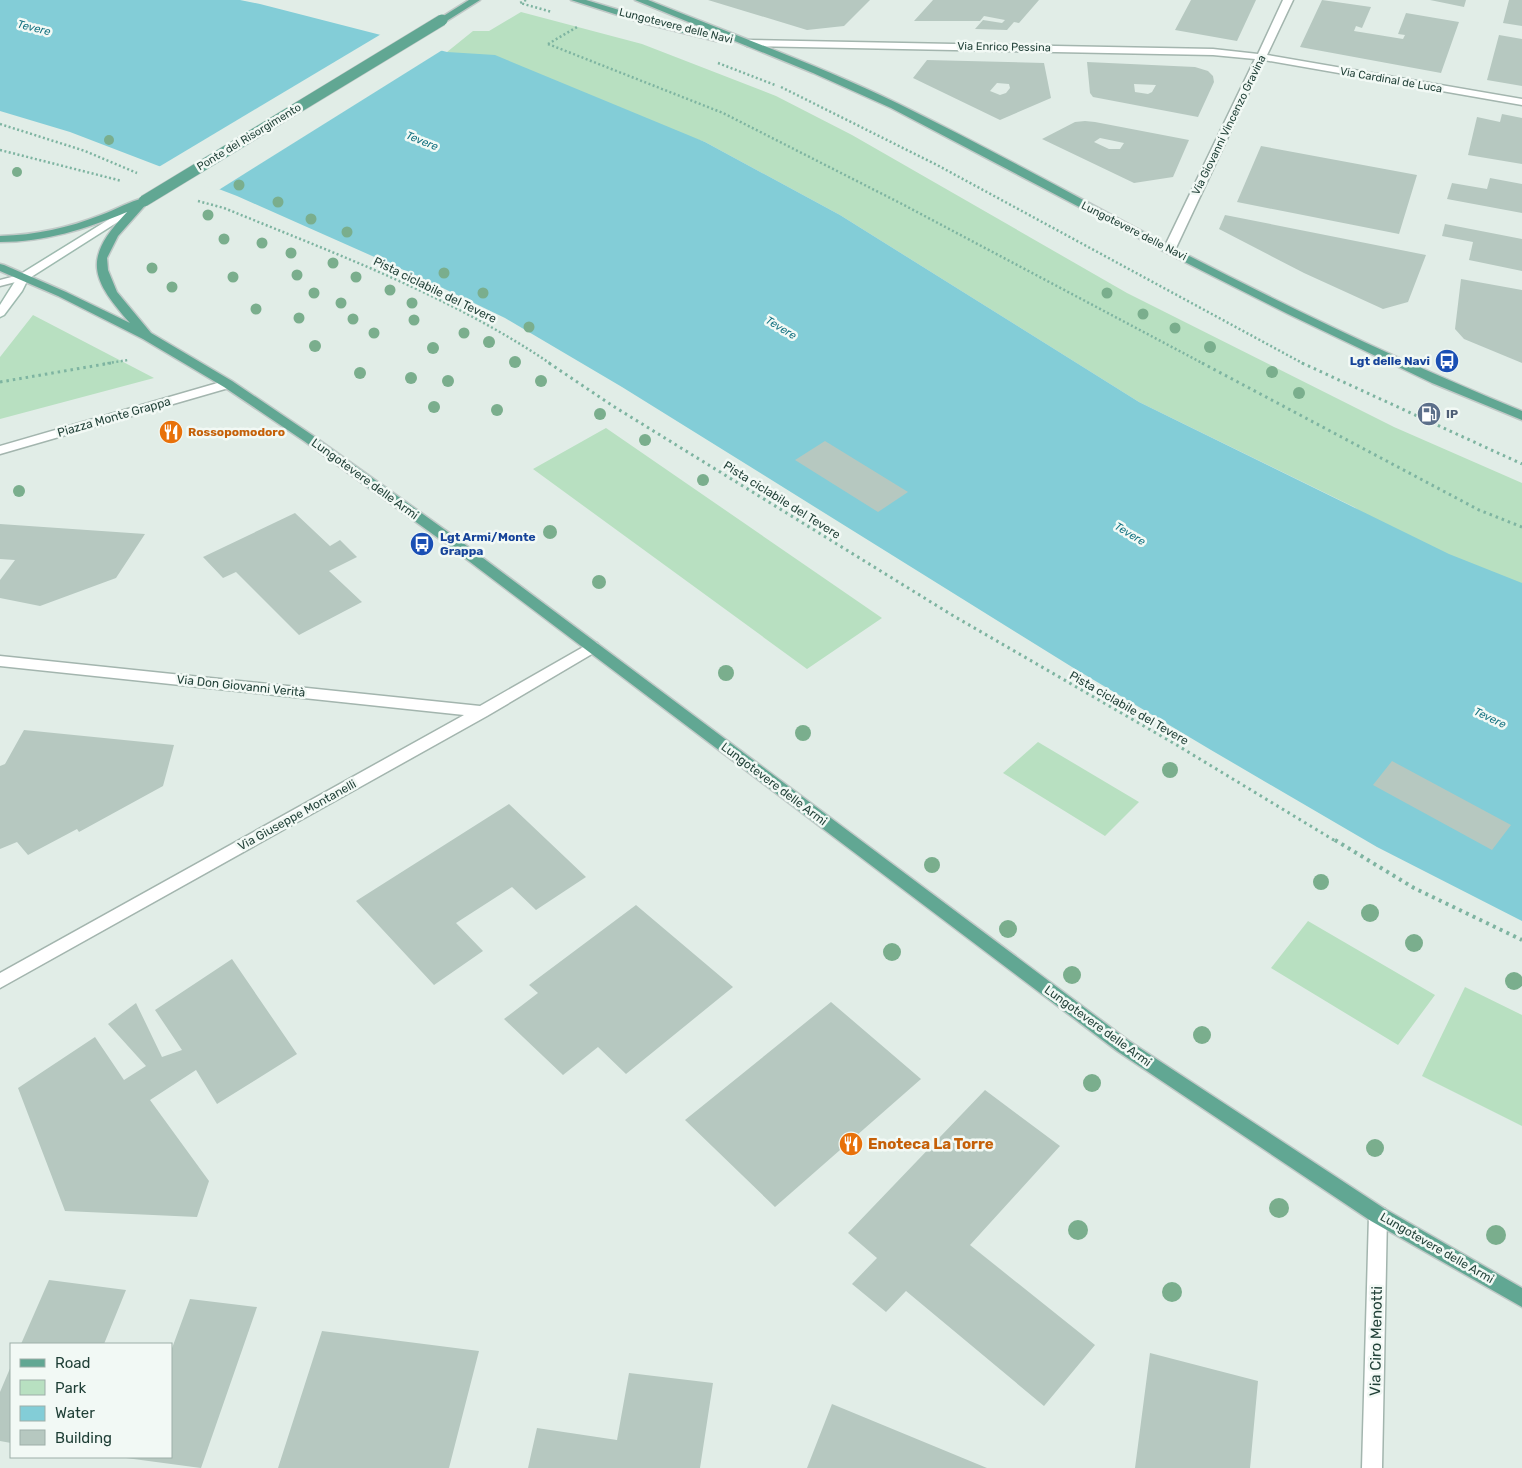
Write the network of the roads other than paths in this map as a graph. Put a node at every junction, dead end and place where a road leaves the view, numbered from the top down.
1 (475, 0) edge
2 (576, 0) edge
3 (640, 0) edge
4 (1288, 0) edge
5 (652, 2) edge
6 (747, 43) junction
7 (1261, 57) junction
8 (1522, 102) edge
9 (144, 201) junction
10 (0, 239) edge
11 (1169, 250) junction
12 (0, 267) edge
13 (23, 277) junction
14 (0, 283) edge
15 (0, 313) edge
16 (147, 336) junction
17 (228, 384) junction
18 (1522, 416) edge
19 (0, 450) edge
20 (592, 647) junction
21 (0, 661) edge
22 (482, 712) junction
23 (0, 981) edge
24 (1378, 1215) junction
25 (1522, 1298) edge
26 (1372, 1468) edge

1 - 9 main road, Ponte del Risorgimento, bridge
2 - 6 main road, Lungotevere delle Navi
3 - 5 main road, Lungotevere delle Navi
4 - 7 street, Via Giovanni Vincenzo Gravina
5 - 6 main road, Lungotevere delle Navi
6 - 7 street, Via Enrico Pessina
6 - 11 main road, Lungotevere delle Navi
7 - 8 street, Via Cardinal de Luca
7 - 11 street, Via Giovanni Vincenzo Gravina
9 - 10 main road
9 - 13 street, Ponte del Risorgimento
9 - 16 main road
11 - 18 main road, Lungotevere delle Navi
12 - 13 main road, Lungotevere delle Armi
13 - 14 street
13 - 15 street
13 - 16 main road, Lungotevere delle Armi
16 - 17 main road, Lungotevere delle Armi
17 - 19 street, Piazza Monte Grappa
17 - 20 main road, Lungotevere delle Armi
20 - 22 street, Via Giuseppe Montanelli
20 - 24 main road, Lungotevere delle Armi
21 - 22 street, Via Don Giovanni Verità
22 - 23 street, Via Giuseppe Montanelli
24 - 25 main road, Lungotevere delle Armi
24 - 26 street, Via Ciro Menotti

